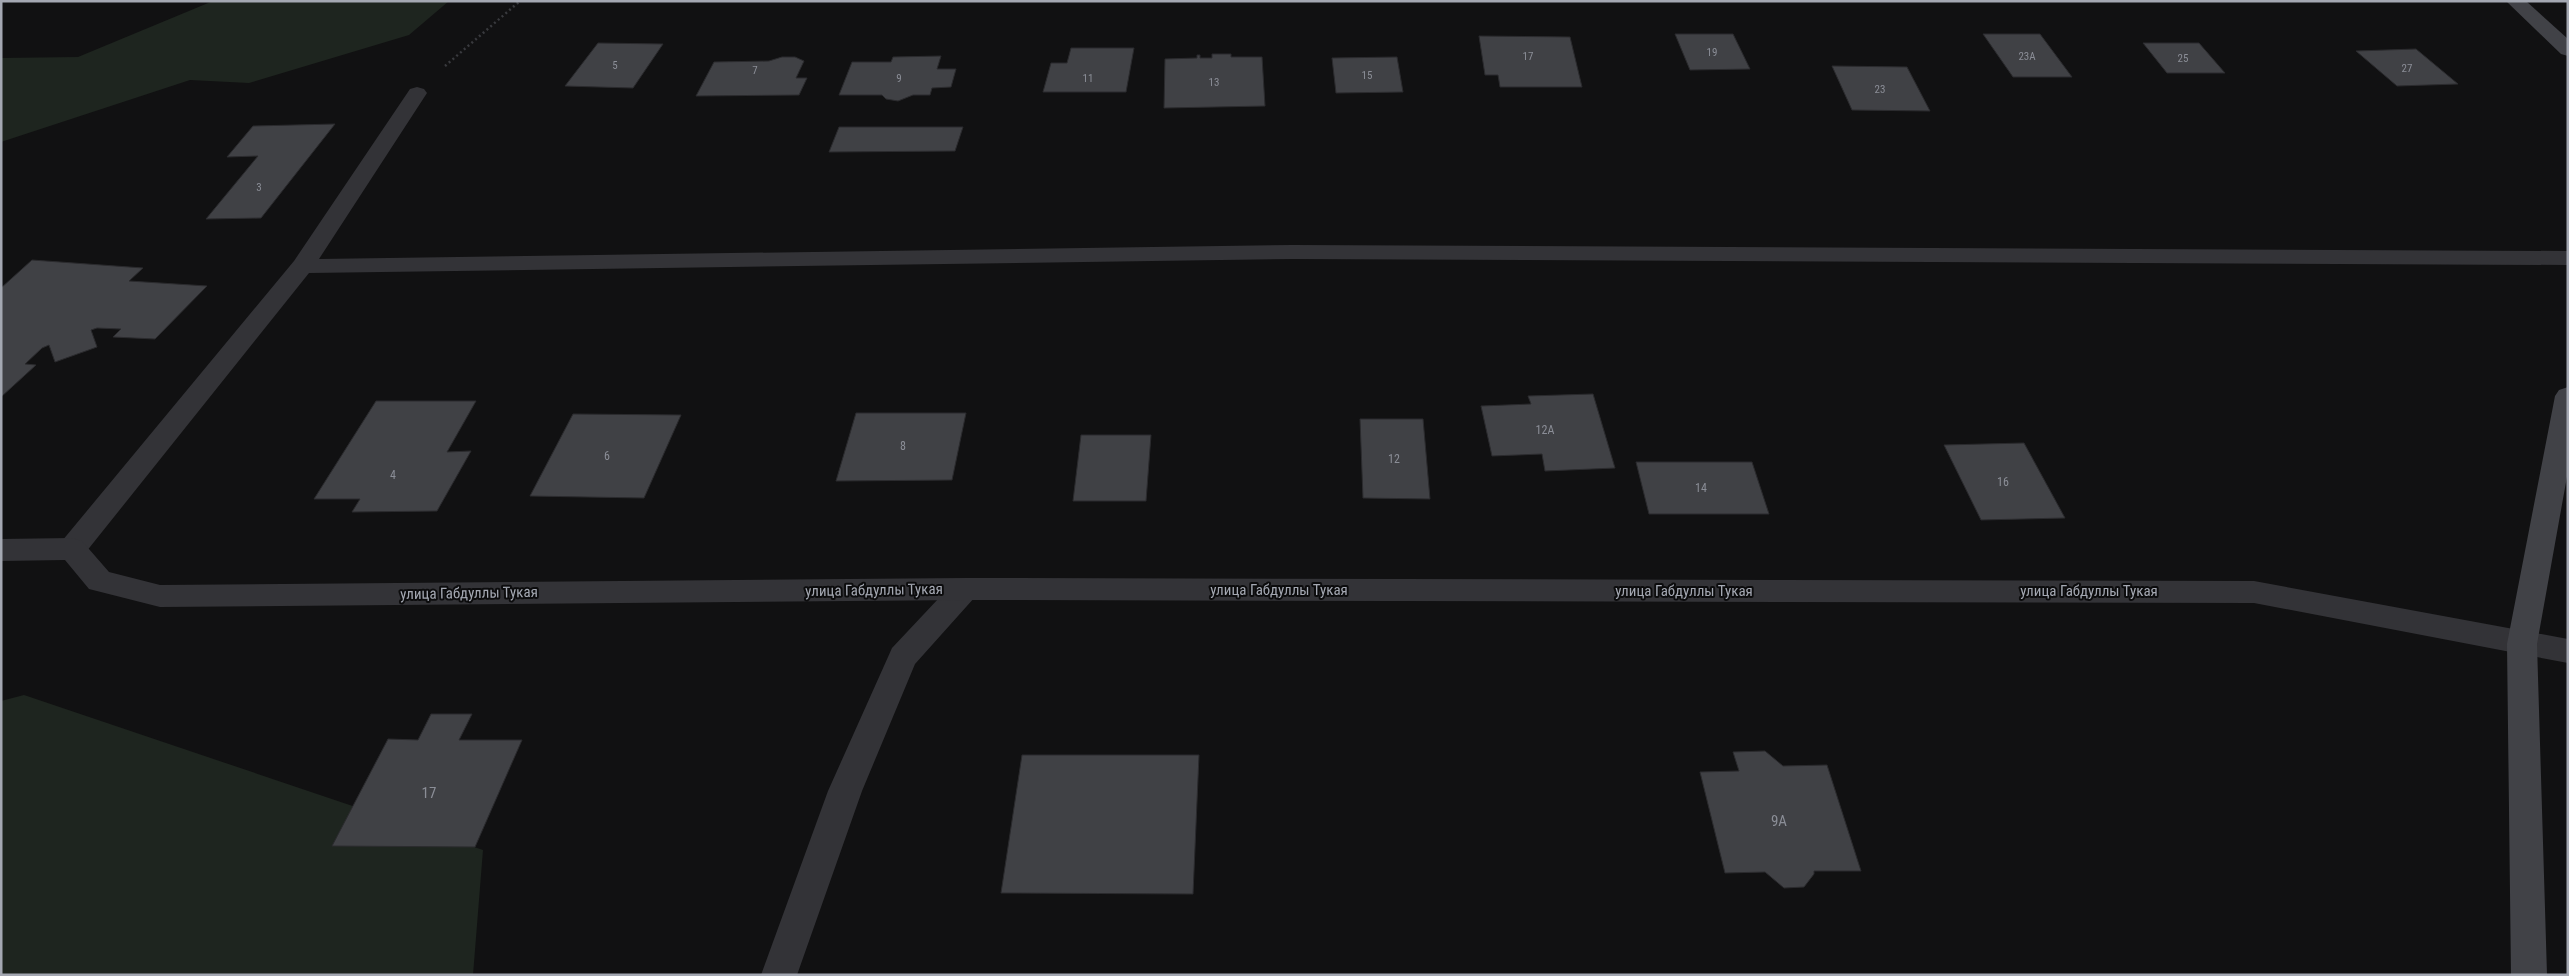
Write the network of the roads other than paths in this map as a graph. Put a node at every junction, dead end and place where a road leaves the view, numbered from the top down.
1 (2515, 1) edge
2 (2568, 50) edge
3 (417, 93) road end
4 (2568, 258) edge
5 (302, 266) junction
6 (2568, 396) edge
7 (72, 549) junction
8 (1, 550) edge
9 (965, 589) junction
10 (2522, 644) junction
11 (2568, 651) edge
12 (779, 975) edge
13 (2529, 975) edge

1 - 2 street
3 - 5 street
4 - 5 street
5 - 7 street
6 - 10 street
7 - 8 street
7 - 9 street, улица Габдуллы Тукая
9 - 10 street, улица Габдуллы Тукая
9 - 12 street
10 - 11 street, улица Габдуллы Тукая
10 - 13 street

